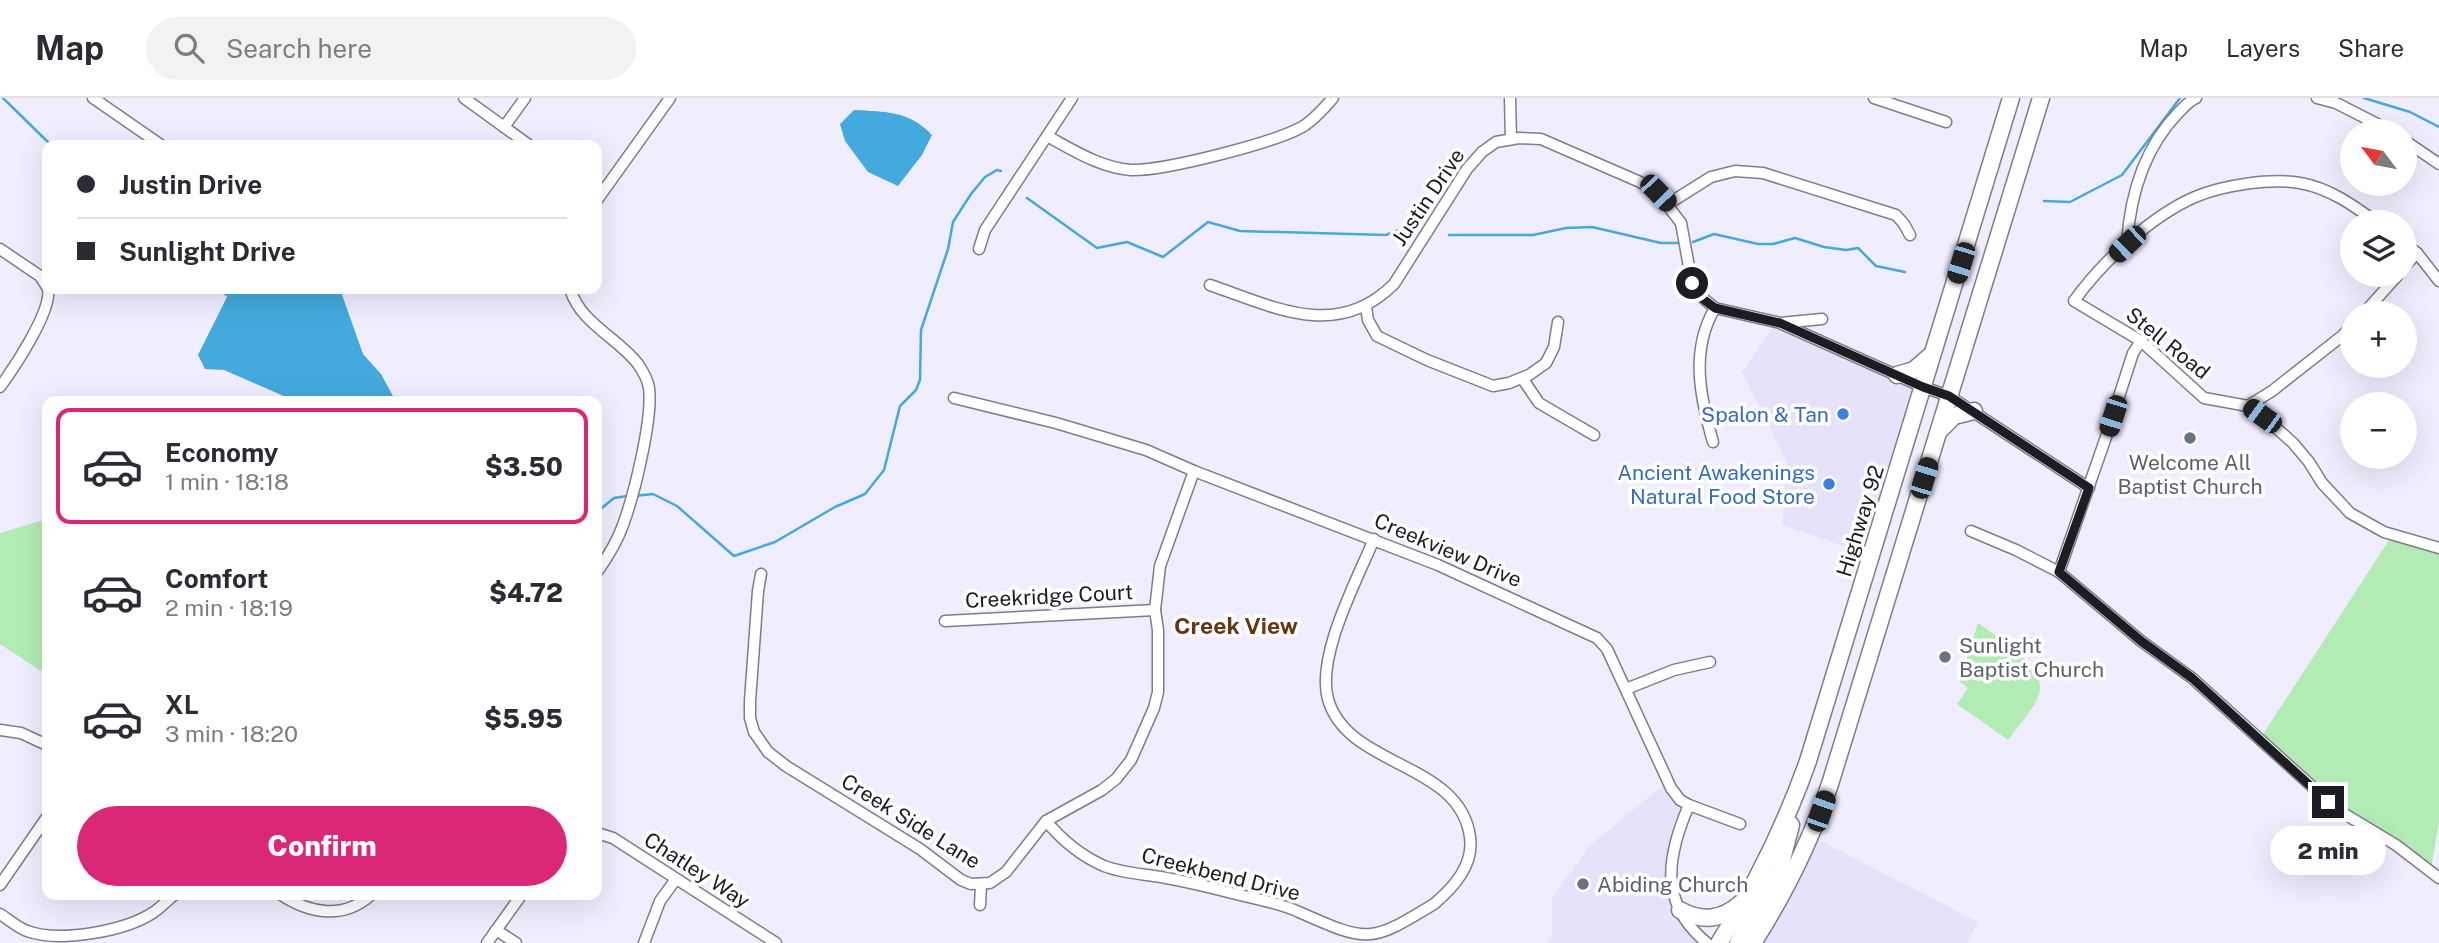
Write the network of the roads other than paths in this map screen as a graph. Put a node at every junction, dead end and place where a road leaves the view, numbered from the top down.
1 (93, 98) edge
2 (464, 98) edge
3 (526, 98) edge
4 (670, 98) edge
5 (1072, 98) edge
6 (1333, 98) edge
7 (1510, 98) edge
8 (1874, 98) edge
9 (2011, 98) edge
10 (2034, 98) edge
11 (2040, 98) edge
12 (2196, 98) edge
13 (2317, 98) edge
14 (2034, 118) junction
15 (2367, 119) edge
16 (1946, 121) dead end
17 (504, 127) junction
18 (1047, 135) junction
19 (1511, 139) junction
20 (154, 140) edge
21 (522, 140) edge
22 (2417, 149) edge
23 (2439, 164) edge
24 (602, 190) edge
25 (1668, 204) junction
26 (2359, 210) edge
27 (1910, 235) dead end
28 (2127, 244) junction
29 (0, 249) edge
30 (979, 249) dead end
31 (2417, 253) edge
32 (42, 279) edge
33 (2439, 281) edge
34 (1210, 285) dead end
35 (2387, 287) edge
36 (48, 294) edge
37 (572, 294) edge
38 (2375, 301) edge
39 (1366, 307) junction
40 (1715, 308) junction
41 (1822, 319) dead end
42 (1558, 321) dead end
43 (1780, 323) junction
44 (2340, 339) edge
45 (2141, 341) junction
46 (1935, 348) junction
47 (1897, 375) junction
48 (1522, 378) junction
49 (0, 387) edge
50 (1923, 387) junction
51 (1949, 396) junction
52 (954, 398) dead end
53 (2248, 406) junction
54 (1973, 411) junction
55 (1938, 432) junction
56 (1594, 435) dead end
57 (1713, 442) dead end
58 (1194, 471) junction
59 (2089, 488) junction
60 (1971, 531) dead end
61 (1374, 539) junction
62 (2438, 546) edge
63 (602, 565) edge
64 (2059, 572) junction
65 (761, 574) dead end
66 (1154, 610) junction
67 (945, 621) dead end
68 (1710, 662) dead end
69 (1626, 689) junction
70 (0, 730) edge
71 (42, 743) edge
72 (1689, 805) junction
73 (1793, 805) junction
74 (1046, 821) junction
75 (42, 824) edge
76 (1740, 824) dead end
77 (602, 835) edge
78 (2439, 878) edge
79 (676, 879) junction
80 (0, 885) edge
81 (981, 885) junction
82 (1748, 897) junction
83 (168, 900) edge
84 (290, 900) edge
85 (365, 900) edge
86 (518, 900) edge
87 (980, 905) dead end
88 (1680, 910) junction
89 (0, 914) edge
90 (1764, 926) junction
91 (496, 930) junction
92 (487, 943) edge
93 (516, 943) edge
94 (644, 943) edge
95 (776, 943) edge
96 (1707, 943) edge
97 (1719, 943) edge
98 (1738, 943) edge
99 (1753, 943) edge
100 (1761, 943) edge

1 - 20 street
2 - 17 street
3 - 17 street
4 - 24 street
5 - 18 street
6 - 18 street
7 - 19 street
8 - 16 street
9 - 46 main road, Highway 92
10 - 14 main road
11 - 14 main road
12 - 28 street
13 - 15 street
14 - 51 main road
17 - 21 street
18 - 30 street
19 - 25 street, Justin Drive
19 - 39 street, Justin Drive
22 - 23 street
25 - 27 street
25 - 40 street, Justin Drive
26 - 28 street
28 - 45 street, Stell Road
29 - 32 street
31 - 33 street
34 - 39 street, Justin Drive
35 - 38 street
36 - 49 street
37 - 63 street
39 - 48 street
40 - 43 street
40 - 57 street
41 - 43 street
42 - 48 street
43 - 47 street
44 - 53 street
45 - 53 street, Stell Road
45 - 59 street
46 - 47 main road
46 - 50 main road, Highway 92
47 - 50 street
48 - 56 street
50 - 51 street
50 - 73 main road, Highway 92
51 - 54 street
51 - 55 main road
52 - 58 street, Creekview Drive
53 - 62 street, Stell Road
54 - 55 main road
54 - 59 street
55 - 90 main road
58 - 61 street, Creekview Drive
58 - 66 street, Creek Side Lane
59 - 64 street
60 - 64 street
61 - 69 street, Creekview Drive
61 - 74 street, Creekbend Drive
64 - 78 street
65 - 81 street, Creek Side Lane
66 - 67 street, Creekridge Court
66 - 74 street, Creek Side Lane
68 - 69 street
69 - 72 street, Creekview Drive
70 - 71 street
72 - 76 street
72 - 88 street
73 - 82 main road, Highway 92
73 - 98 main road
74 - 81 street, Creek Side Lane
75 - 80 street
77 - 79 street, Chatley Way
79 - 94 street
79 - 95 street, Chatley Way
81 - 87 street
82 - 88 main road
82 - 97 main road, Highway 92
83 - 89 street
84 - 85 street
86 - 91 street
88 - 96 street
90 - 99 main road
90 - 100 main road
91 - 92 street
91 - 93 street

